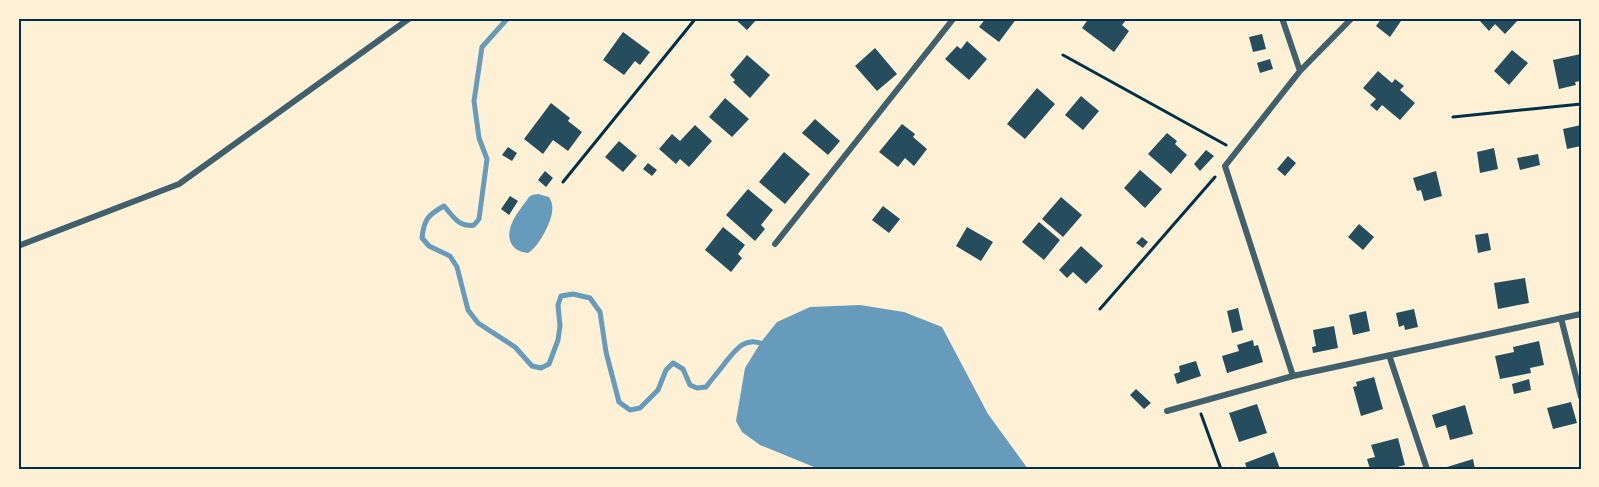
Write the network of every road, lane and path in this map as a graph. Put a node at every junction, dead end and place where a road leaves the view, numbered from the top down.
1 (410, 18) edge
2 (696, 18) edge
3 (954, 18) edge
4 (1282, 18) edge
5 (1352, 18) edge
6 (1063, 55) dead end
7 (1300, 71) junction
8 (1581, 104) edge
9 (1453, 117) dead end
10 (1236, 150) junction
11 (1225, 166) junction
12 (563, 182) dead end
13 (775, 244) dead end
14 (18, 246) edge
15 (1100, 309) dead end
16 (1581, 314) edge
17 (1561, 318) junction
18 (1389, 355) junction
19 (1293, 376) junction
20 (1581, 397) edge
21 (1197, 404) junction
22 (1167, 411) dead end
23 (1221, 469) edge
24 (1427, 469) edge

1 - 14 street
2 - 12 path
3 - 13 street
4 - 7 street
5 - 7 street
6 - 10 path
7 - 10 street
8 - 9 path
10 - 11 street
11 - 15 path
11 - 19 street
16 - 17 street
17 - 18 street
17 - 20 street
18 - 19 street
18 - 24 street
19 - 21 street
21 - 22 street
21 - 23 path

